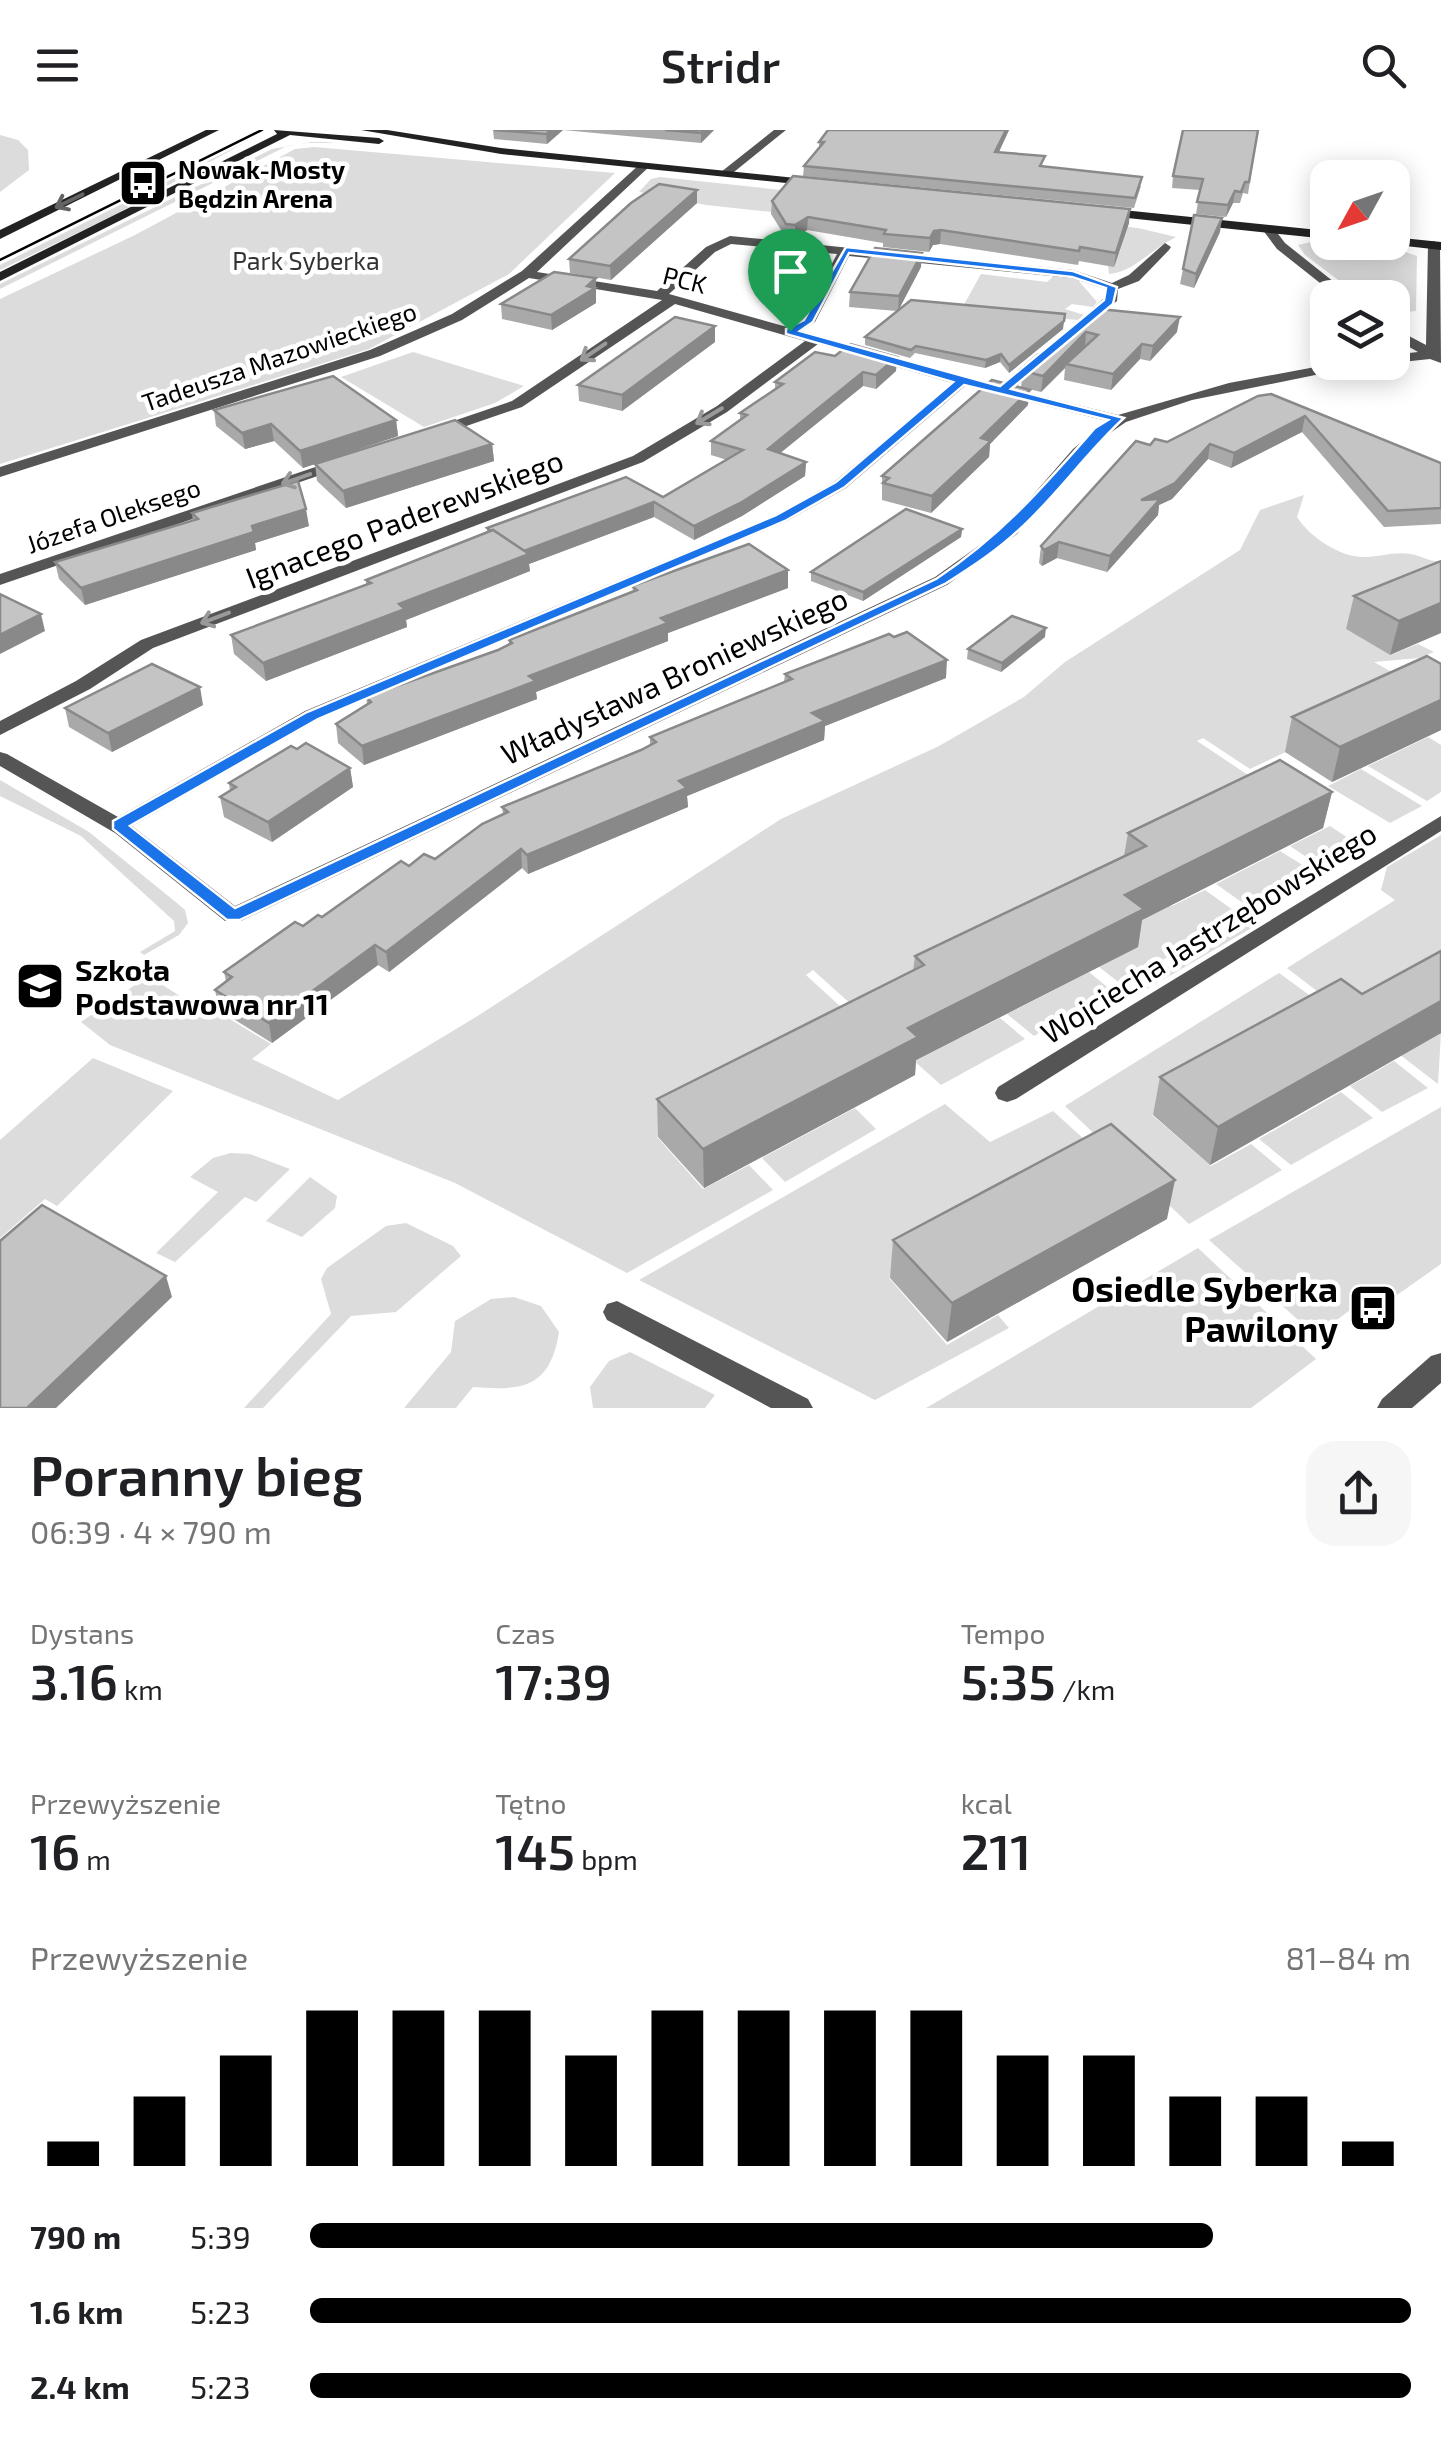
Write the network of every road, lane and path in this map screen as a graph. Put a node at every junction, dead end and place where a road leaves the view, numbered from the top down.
1 (214, 130) edge
2 (272, 130) edge
3 (366, 130) edge
4 (780, 130) edge
5 (290, 131) edge
6 (188, 136) edge
7 (344, 138) junction
8 (259, 146) junction
9 (466, 147) junction
10 (644, 166) junction
11 (725, 174) junction
12 (834, 185) edge
13 (1088, 210) edge
14 (1268, 228) junction
15 (1310, 233) edge
16 (0, 235) edge
17 (1410, 243) edge
18 (1166, 246) dead end
19 (1437, 246) edge
20 (846, 250) junction
21 (528, 274) junction
22 (0, 277) edge
23 (1325, 280) edge
24 (1112, 287) junction
25 (667, 296) junction
26 (790, 331) junction
27 (1068, 335) edge
28 (816, 339) junction
29 (1410, 341) edge
30 (1054, 346) edge
31 (1437, 357) edge
32 (1410, 358) edge
33 (1310, 374) edge
34 (962, 381) junction
35 (1003, 390) junction
36 (1118, 418) junction
37 (428, 434) edge
38 (354, 459) edge
39 (0, 472) edge
40 (0, 580) edge
41 (0, 729) edge
42 (0, 758) edge
43 (1441, 822) edge
44 (119, 825) junction
45 (1007, 1093) dead end
46 (616, 1312) dead end
47 (1441, 1365) edge
48 (798, 1408) edge
49 (1392, 1408) edge

1 - 6 street
2 - 5 street
3 - 9 street
4 - 11 street
5 - 7 street
5 - 8 street
6 -> 16 street
7 - 8 street
7 - 9 street
8 - 22 street
9 - 10 street
10 - 11 street
10 - 21 street, Tadeusza Mazowieckiego
11 - 12 street
13 - 14 street
14 - 15 street
14 - 23 street
17 - 19 street
18 - 24 street
19 - 31 street
20 - 24 street
20 - 25 street
20 - 26 street
21 - 25 street, PCK
21 - 39 street, Tadeusza Mazowieckiego
24 - 27 street
25 - 26 street, PCK
25 -> 37 street
26 - 28 street, PCK
28 - 34 street, PCK
28 -> 41 street, Ignacego Paderewskiego
29 - 31 street
30 - 35 street
31 - 32 street
33 - 36 street, Władysława Broniewskiego
34 - 35 street, PCK
34 - 44 street
35 - 36 street, PCK
36 - 44 street, Władysława Broniewskiego
38 -> 40 street, Józefa Oleksego
42 - 44 street, Władysława Broniewskiego
43 - 45 street, Wojciecha Jastrzębowskiego
46 - 48 street
47 - 49 street

